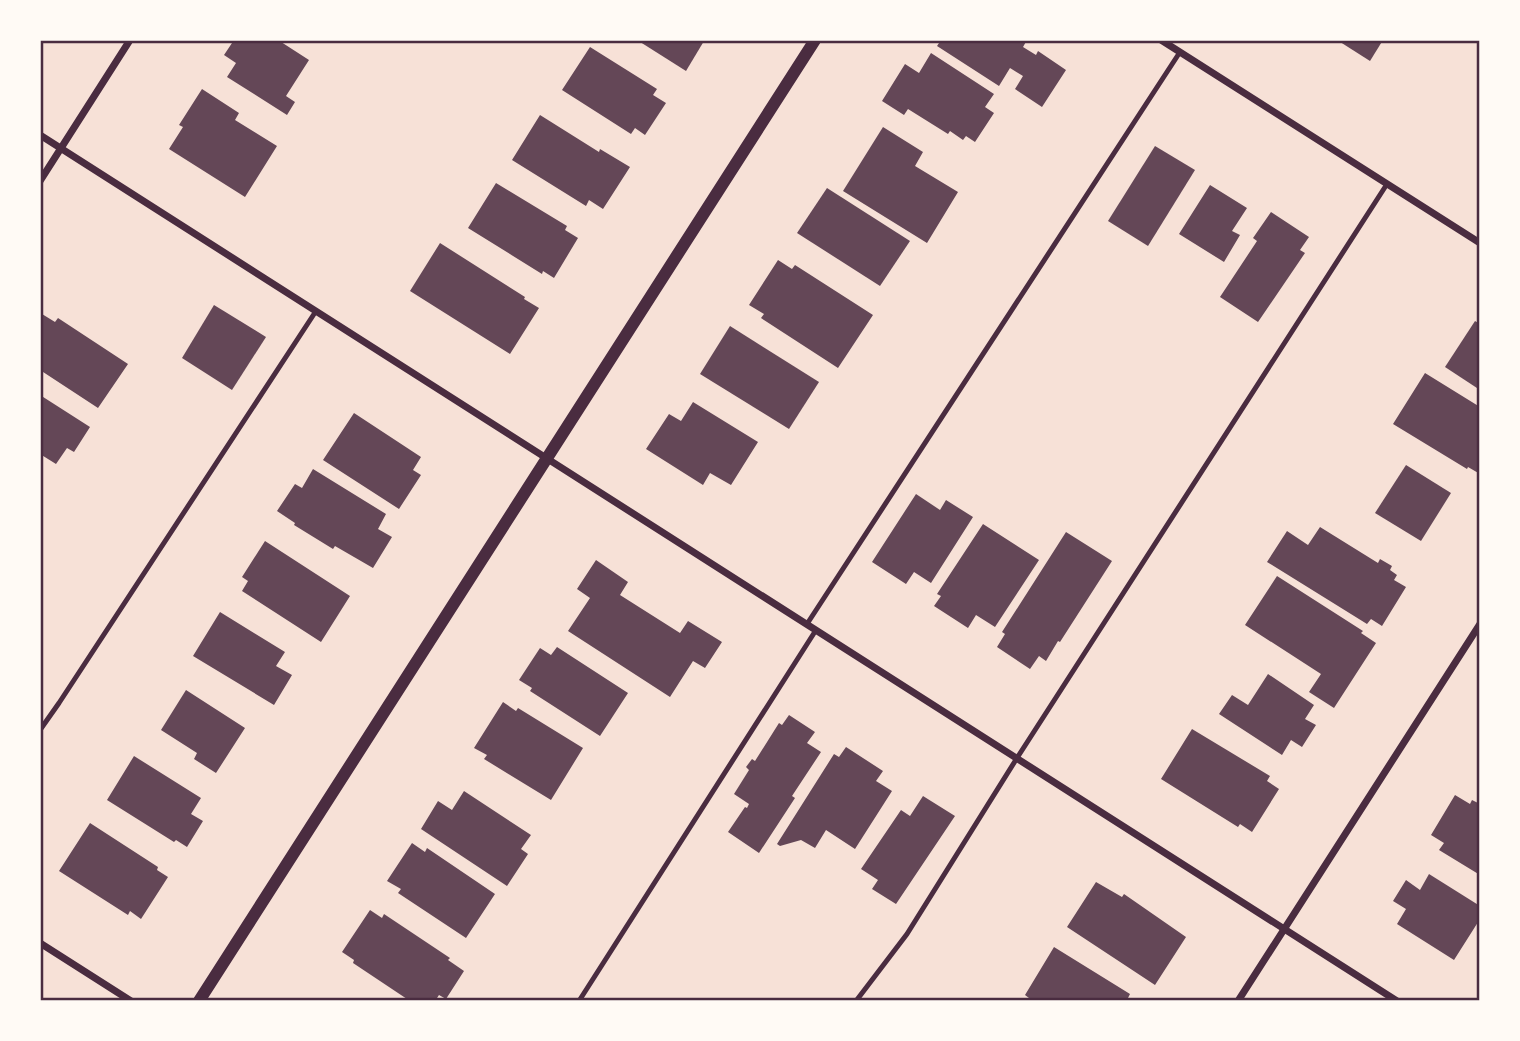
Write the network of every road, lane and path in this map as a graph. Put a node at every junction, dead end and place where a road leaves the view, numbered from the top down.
1 (131, 40) edge
2 (815, 40) edge
3 (1161, 40) edge
4 (1180, 52) junction
5 (40, 135) edge
6 (61, 148) junction
7 (40, 181) edge
8 (1387, 184) junction
9 (1480, 243) edge
10 (316, 311) junction
11 (547, 458) junction
12 (807, 624) junction
13 (1480, 624) edge
14 (816, 630) junction
15 (40, 730) edge
16 (1017, 758) junction
17 (1284, 929) junction
18 (40, 943) edge
19 (131, 1001) edge
20 (199, 1001) edge
21 (579, 1001) edge
22 (856, 1001) edge
23 (1238, 1001) edge
24 (1397, 1001) edge

1 - 6 street
2 - 11 street
3 - 4 street
4 - 8 street
4 - 12 lane
5 - 6 street
6 - 7 street
6 - 10 street
8 - 9 street
8 - 16 lane
10 - 11 street
10 - 15 lane
11 - 12 street
11 - 20 street
12 - 14 street
13 - 17 street
14 - 16 street
14 - 21 lane
16 - 17 street
16 - 22 lane
17 - 23 street
17 - 24 street
18 - 19 street

